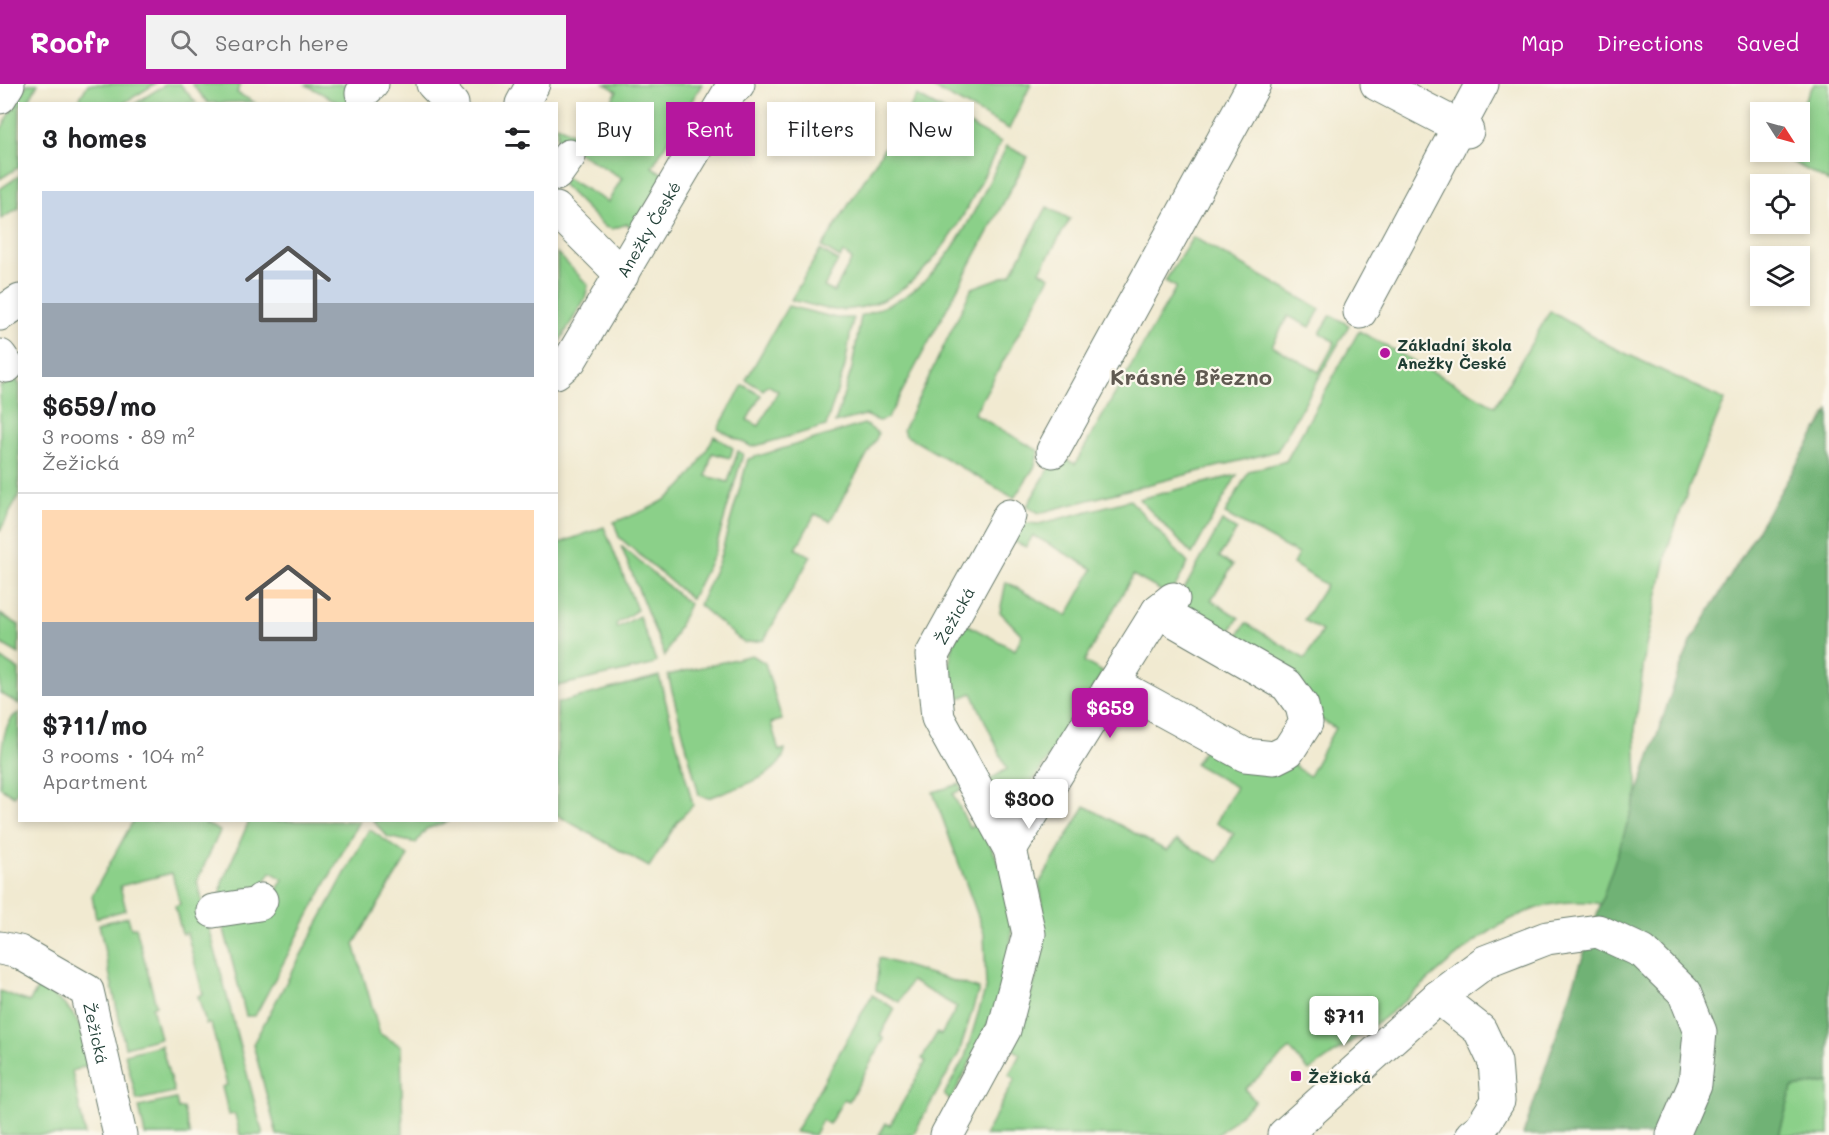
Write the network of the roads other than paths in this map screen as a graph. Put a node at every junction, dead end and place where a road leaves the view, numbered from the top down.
1 (8, 84) edge
2 (433, 84) edge
3 (534, 84) edge
4 (738, 84) edge
5 (1254, 84) edge
6 (1377, 84) edge
7 (1482, 84) edge
8 (0, 98) edge
9 (450, 102) edge
10 (523, 102) edge
11 (1463, 129) junction
12 (558, 211) edge
13 (622, 275) junction
14 (18, 303) edge
15 (1360, 312) dead end
16 (0, 314) edge
17 (558, 370) edge
18 (1053, 451) dead end
19 (1009, 516) dead end
20 (1115, 684) junction
21 (1010, 849) junction
22 (261, 900) dead end
23 (213, 911) dead end
24 (0, 948) edge
25 (1438, 997) junction
26 (120, 1135) edge
27 (947, 1135) edge
28 (1284, 1135) edge
29 (1472, 1135) edge
30 (1673, 1135) edge

1 - 8 street
2 - 9 street
3 - 10 street
4 - 13 street, Anežky České
5 - 18 street
6 - 11 street
7 - 11 street
11 - 15 street
12 - 13 street
13 - 17 street, Anežky České
14 - 16 street
19 - 21 street, Žežická
20 - 20 street
20 - 21 street
21 - 27 street, Žežická
22 - 23 street
24 - 26 street, Žežická
25 - 28 street
25 - 29 street
25 - 30 street

